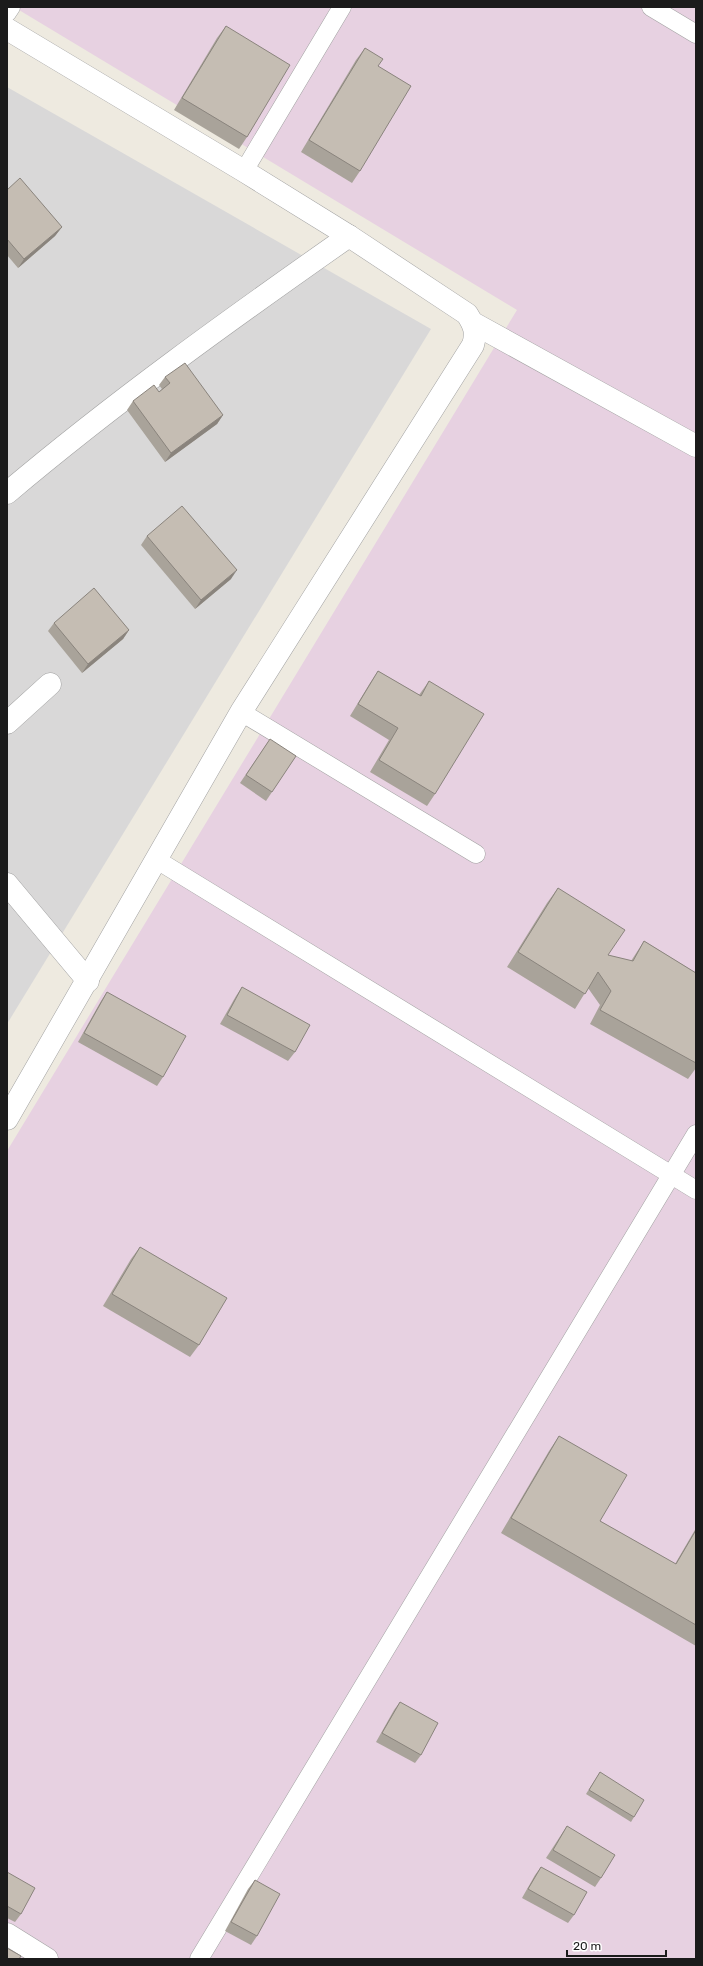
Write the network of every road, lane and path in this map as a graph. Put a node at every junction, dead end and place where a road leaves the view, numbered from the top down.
1 (11, 7) edge
2 (342, 7) edge
3 (651, 7) edge
4 (7, 13) edge
5 (676, 13) edge
6 (7, 29) edge
7 (696, 34) edge
8 (244, 171) junction
9 (349, 236) junction
10 (473, 323) junction
11 (696, 446) edge
12 (7, 493) edge
13 (50, 684) dead end
14 (241, 712) junction
15 (7, 723) edge
16 (476, 854) dead end
17 (157, 860) junction
18 (7, 884) edge
19 (88, 981) junction
20 (9, 1111) edge
21 (696, 1134) edge
22 (671, 1175) junction
23 (696, 1190) edge
24 (7, 1934) edge
25 (47, 1959) edge
26 (199, 1959) edge

1 - 4 lane
2 - 8 lane
3 - 5 lane
5 - 7 lane
6 - 8 street
8 - 9 street
9 - 10 street
9 - 12 street
10 - 11 street
10 - 14 street
13 - 15 street
14 - 16 lane
14 - 17 street
17 - 19 street
17 - 22 lane
18 - 19 street
19 - 20 street
21 - 22 lane
22 - 23 lane
22 - 26 lane
24 - 25 street

